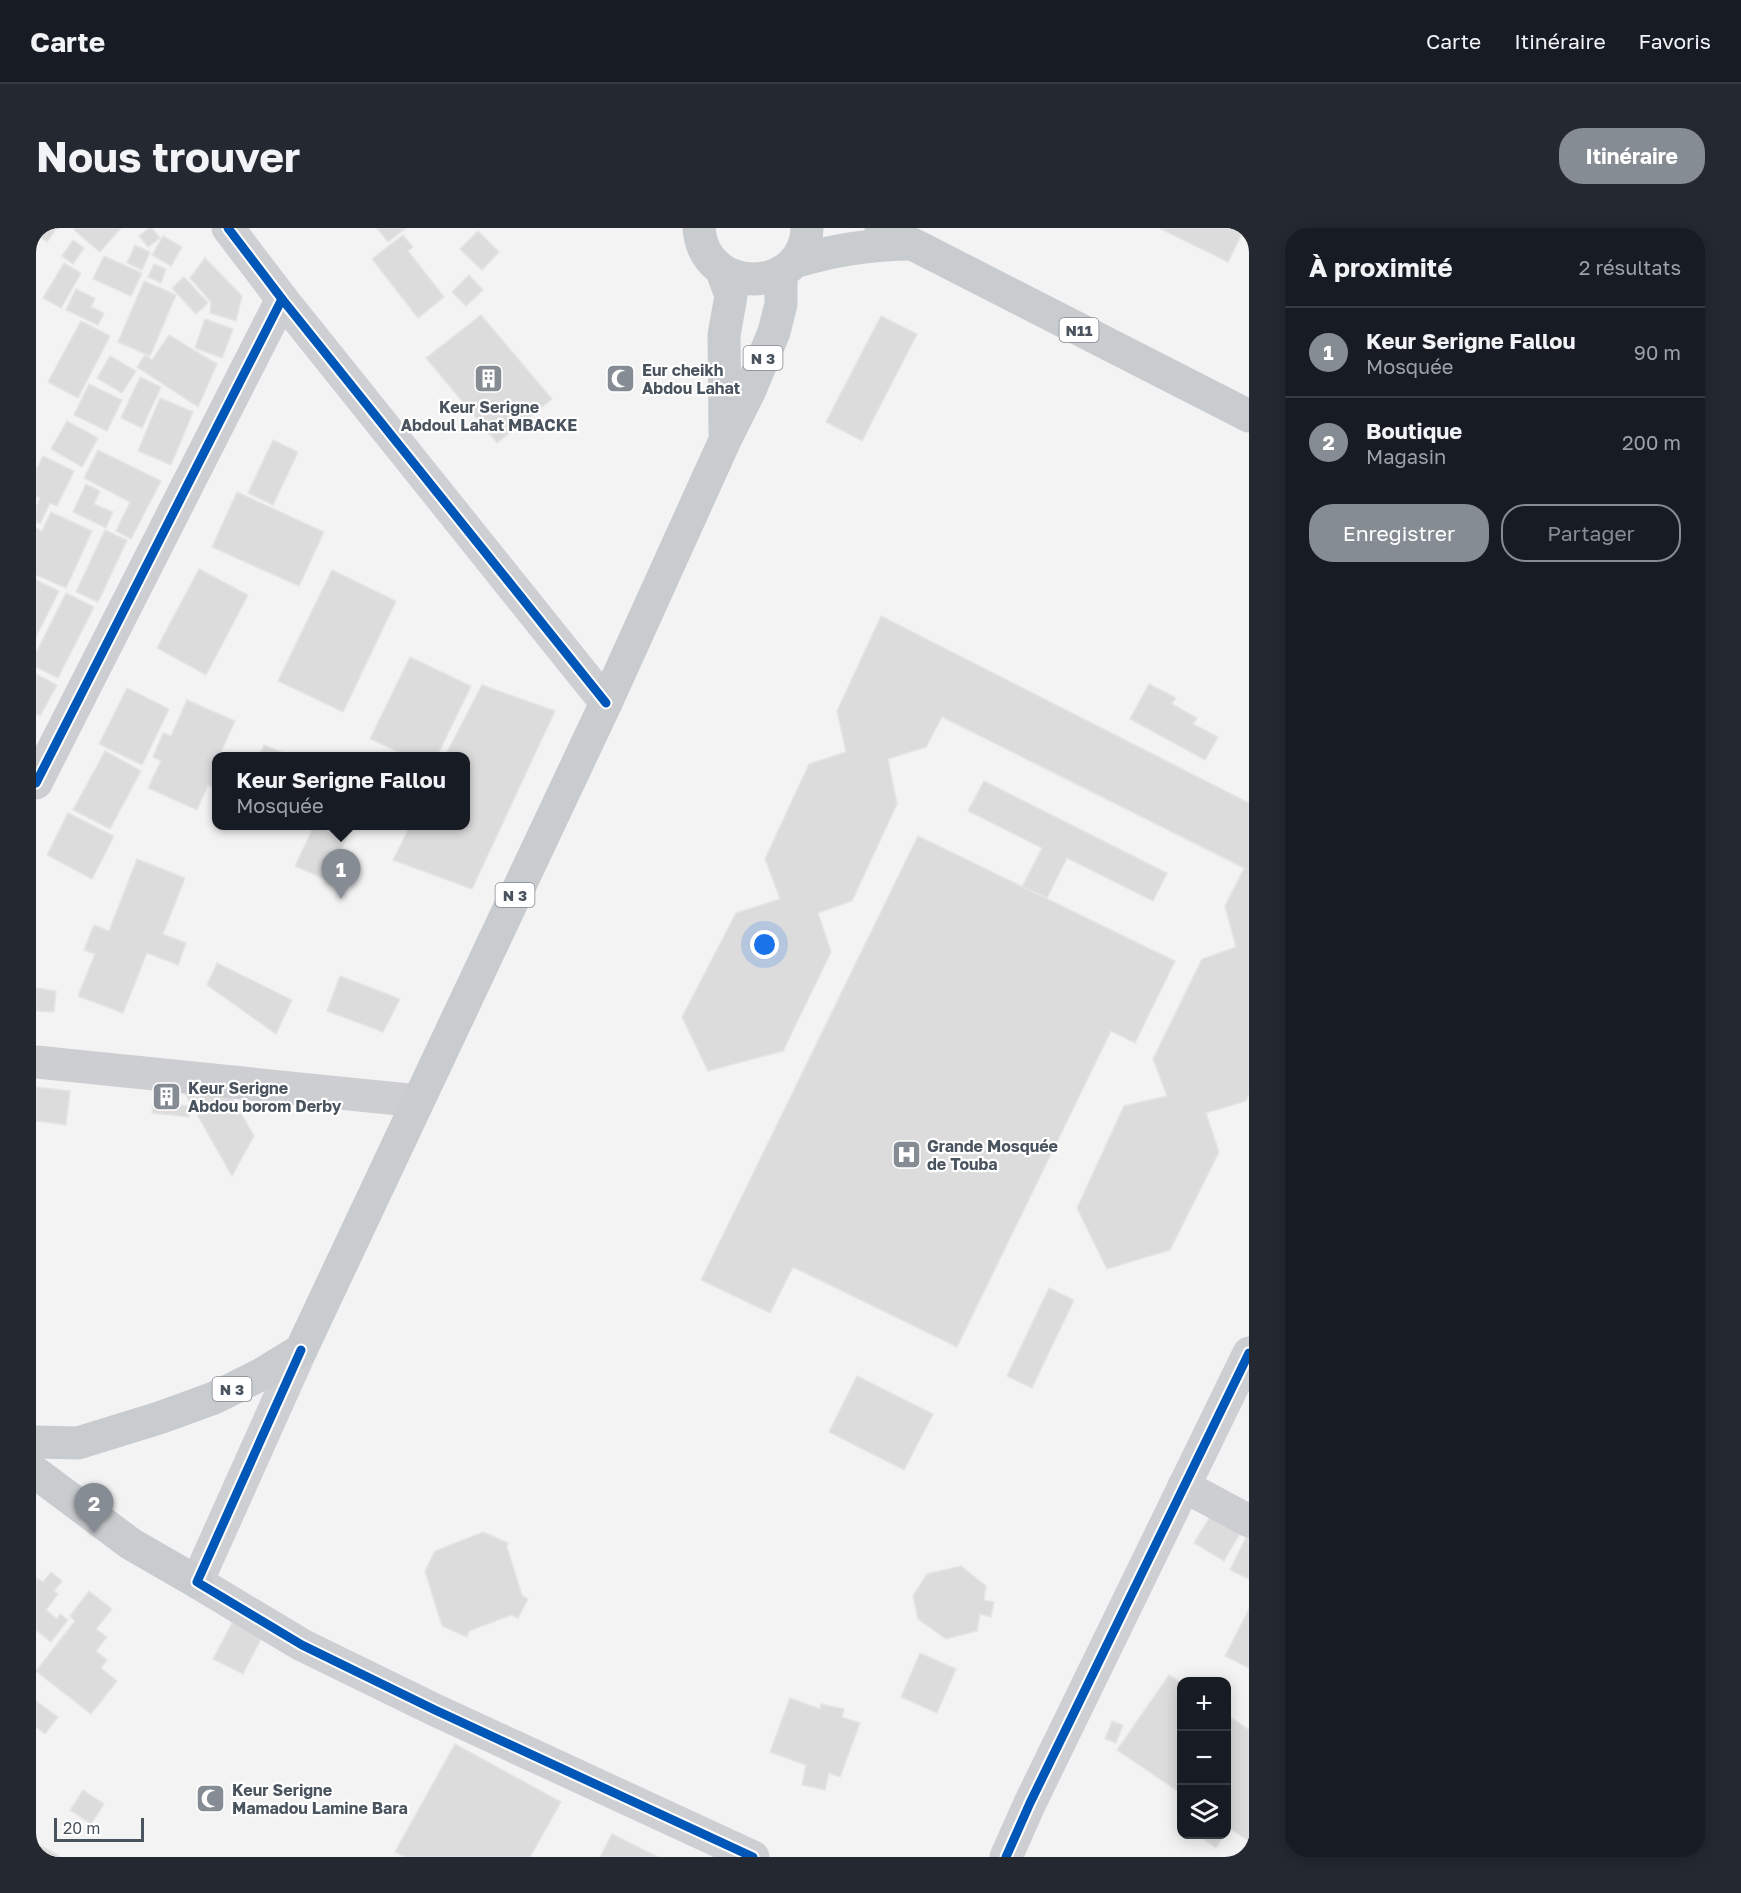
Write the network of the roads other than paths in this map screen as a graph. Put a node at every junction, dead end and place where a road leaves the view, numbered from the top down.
1 (228, 228) edge
2 (699, 228) edge
3 (807, 228) edge
4 (895, 236) edge
5 (787, 267) junction
6 (722, 271) junction
7 (282, 299) junction
8 (1249, 416) edge
9 (726, 438) junction
10 (606, 702) junction
11 (36, 783) edge
12 (36, 1062) edge
13 (418, 1101) junction
14 (301, 1350) junction
15 (1249, 1353) edge
16 (36, 1442) edge
17 (36, 1473) edge
18 (1184, 1486) junction
19 (1249, 1521) edge
20 (197, 1582) junction
21 (753, 1857) edge
22 (1006, 1857) edge

1 - 7 street
2 - 6 main road
3 - 5 main road
4 - 5 main road
4 - 8 main road, N11
5 - 6 main road
5 - 9 main road, N 3
6 - 9 main road, N 3
7 - 10 street
7 - 11 street
9 - 10 main road, N 3
10 - 13 main road, N 3
12 - 13 street
13 - 14 main road, N 3
14 - 16 main road, N 3
14 - 20 street
15 - 18 street
17 - 20 main road
18 - 19 street
18 - 22 street
20 - 21 street

